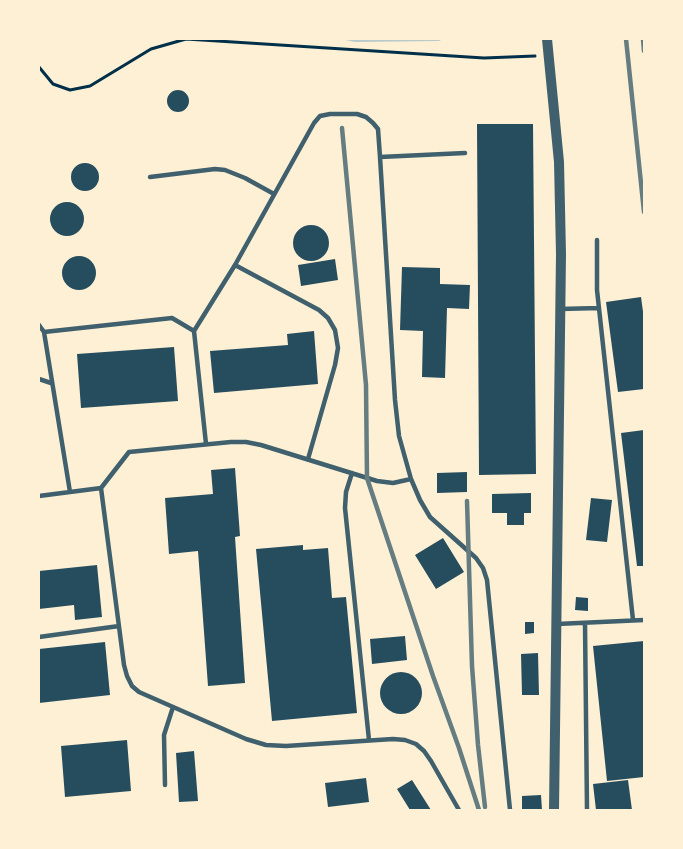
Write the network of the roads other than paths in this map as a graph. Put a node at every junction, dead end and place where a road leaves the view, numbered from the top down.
1 (548, 39) edge
2 (465, 153) dead end
3 (380, 157) junction
4 (150, 177) dead end
5 (274, 194) junction
6 (597, 240) dead end
7 (235, 265) junction
8 (599, 308) junction
9 (560, 309) junction
10 (39, 325) edge
11 (194, 331) junction
12 (44, 332) junction
13 (39, 379) edge
14 (51, 383) junction
15 (206, 444) junction
16 (308, 459) junction
17 (352, 473) junction
18 (411, 479) junction
19 (101, 488) junction
20 (69, 492) junction
21 (39, 496) edge
22 (633, 620) junction
23 (644, 620) edge
24 (585, 622) junction
25 (556, 624) junction
26 (119, 626) junction
27 (39, 637) edge
28 (173, 707) junction
29 (369, 740) junction
30 (165, 785) dead end
31 (459, 810) edge
32 (510, 810) edge
33 (554, 810) edge
34 (586, 810) edge

1 - 9 street
2 - 3 lane
3 - 5 lane
3 - 18 lane
4 - 5 lane
5 - 7 lane
6 - 8 lane
7 - 11 lane
7 - 16 lane
8 - 9 lane
8 - 22 lane
9 - 25 street
10 - 12 lane
11 - 12 lane
11 - 15 lane
12 - 14 lane
13 - 14 lane
14 - 20 lane
15 - 16 lane
15 - 19 lane
16 - 17 lane
17 - 18 lane
17 - 29 lane
18 - 32 lane
19 - 20 lane
19 - 26 lane
20 - 21 lane
22 - 23 lane
22 - 24 lane
24 - 25 lane
24 - 34 lane
25 - 33 street
26 - 27 lane
26 - 28 lane
28 - 29 lane
28 - 30 lane
29 - 31 lane

